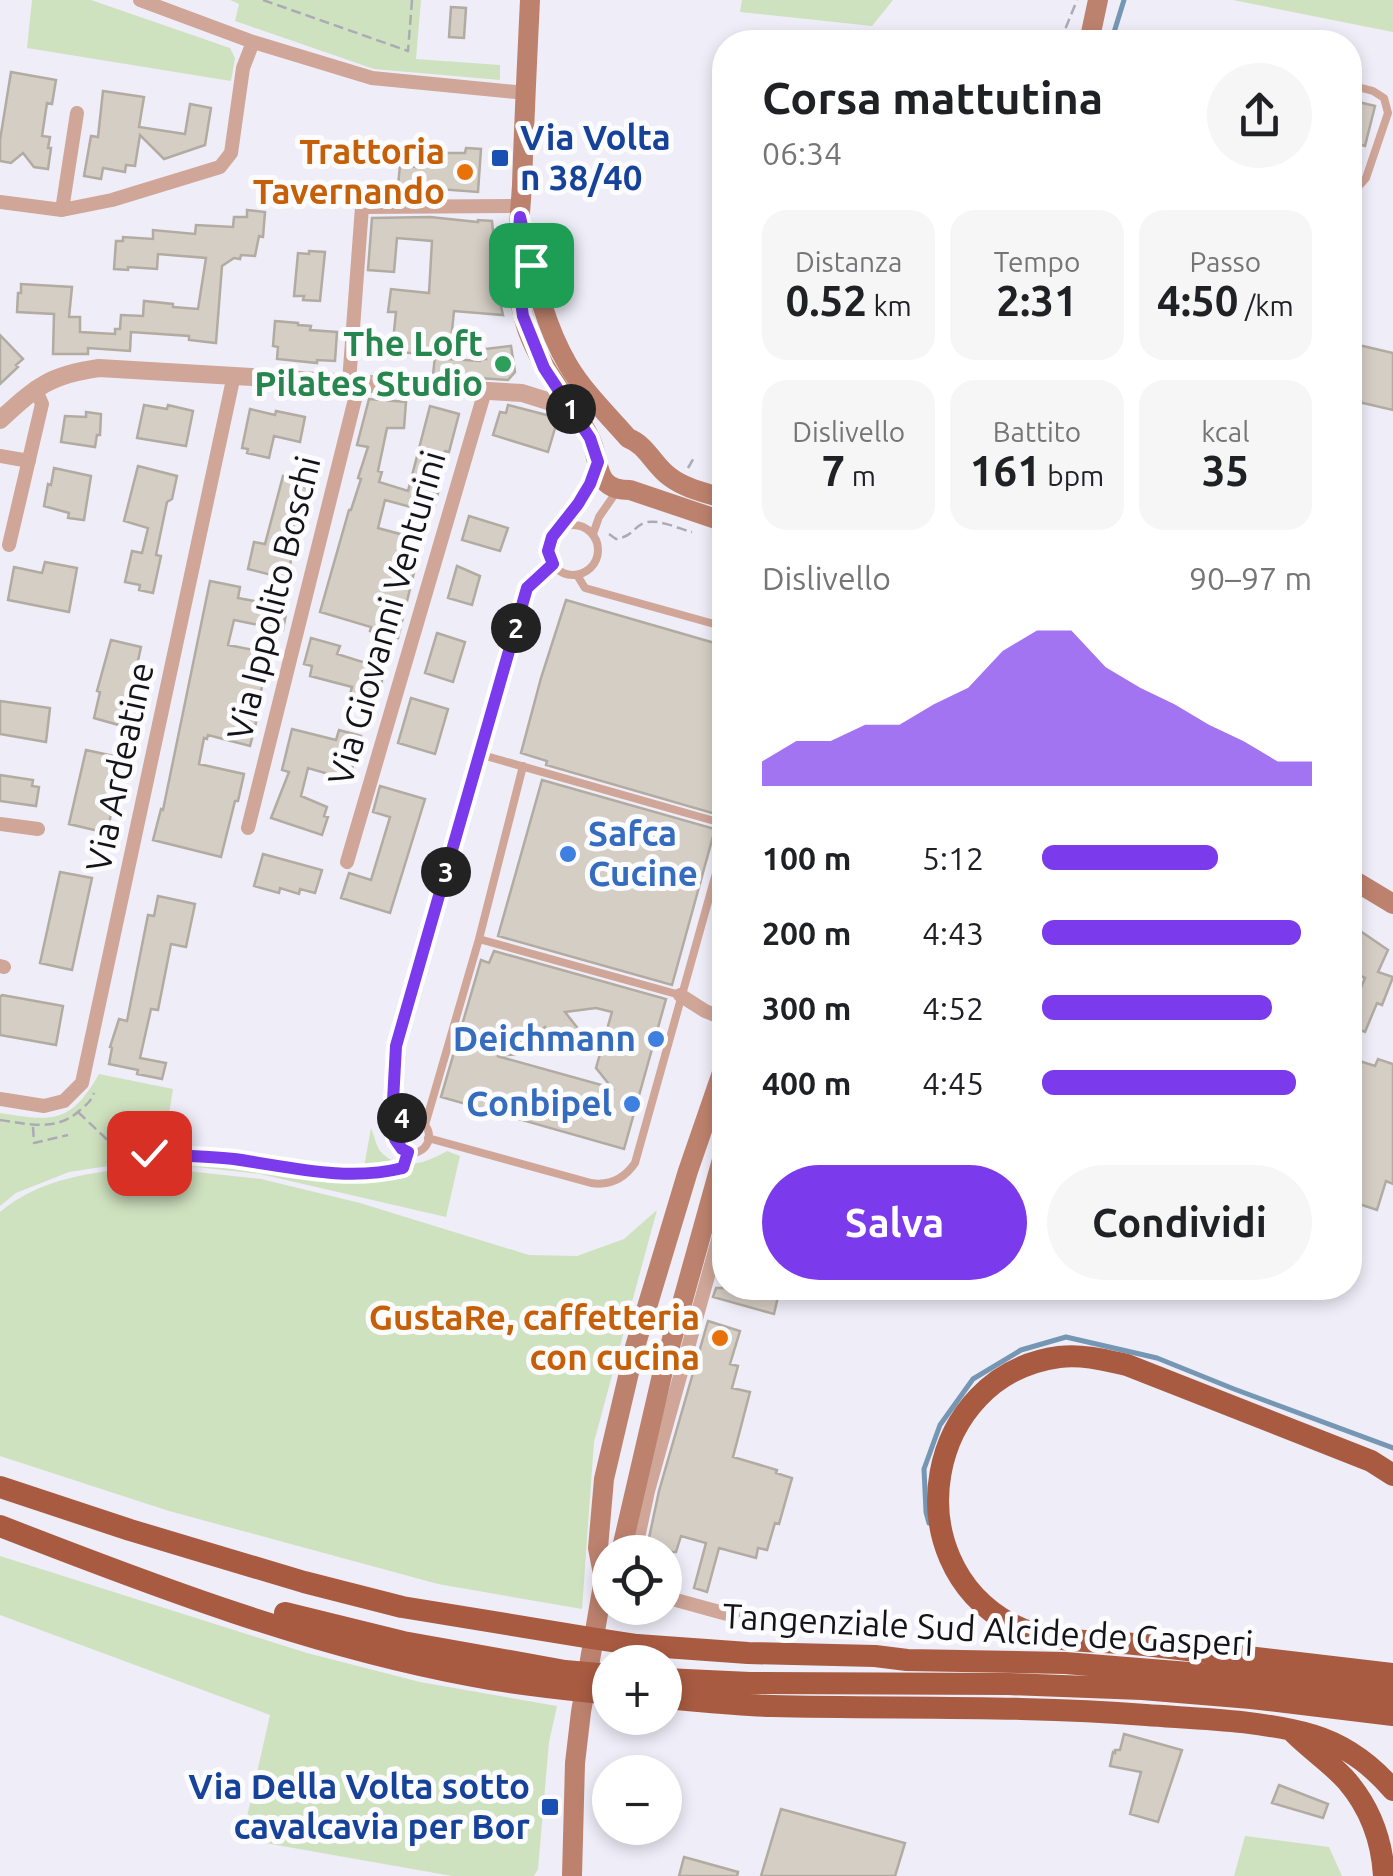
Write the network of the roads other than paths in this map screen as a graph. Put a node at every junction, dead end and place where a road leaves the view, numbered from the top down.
1 (140, 0) edge
2 (530, 0) edge
3 (1098, 0) edge
4 (1090, 30) edge
5 (253, 42) junction
6 (1362, 88) edge
7 (526, 93) junction
8 (77, 112) dead end
9 (1362, 182) edge
10 (0, 202) edge
11 (62, 210) junction
12 (520, 211) junction
13 (234, 375) junction
14 (553, 382) junction
15 (354, 383) junction
16 (35, 388) junction
17 (485, 391) junction
18 (522, 393) junction
19 (570, 408) junction
20 (603, 409) junction
21 (0, 420) edge
22 (628, 438) junction
23 (0, 456) edge
24 (649, 458) junction
25 (29, 461) junction
26 (598, 462) junction
27 (624, 490) junction
28 (712, 495) edge
29 (712, 518) edge
30 (556, 532) junction
31 (593, 534) junction
32 (9, 545) dead end
33 (553, 564) junction
34 (577, 575) junction
35 (712, 622) edge
36 (480, 754) junction
37 (519, 765) junction
38 (712, 820) edge
39 (0, 824) edge
40 (248, 828) dead end
41 (38, 829) dead end
42 (346, 862) dead end
43 (712, 885) edge
44 (1362, 885) edge
45 (1393, 904) edge
46 (479, 938) junction
47 (680, 995) junction
48 (712, 1013) edge
49 (0, 1099) edge
50 (712, 1102) edge
51 (404, 1120) junction
52 (425, 1126) junction
53 (428, 1138) junction
54 (712, 1196) edge
55 (712, 1261) edge
56 (1393, 1475) edge
57 (0, 1487) edge
58 (0, 1525) edge
59 (599, 1535) edge
60 (626, 1535) edge
61 (639, 1535) edge
62 (682, 1602) edge
63 (756, 1622) dead end
64 (598, 1625) edge
65 (1169, 1648) junction
66 (875, 1656) junction
67 (1393, 1674) edge
68 (592, 1677) edge
69 (564, 1680) junction
70 (682, 1680) edge
71 (592, 1689) edge
72 (1393, 1696) edge
73 (682, 1699) edge
74 (1393, 1715) edge
75 (1291, 1731) junction
76 (1393, 1790) edge
77 (572, 1876) edge
78 (1384, 1876) edge

1 - 5 street
2 - 7 main road
3 - 4 main road
5 - 7 street
5 - 11 street
6 - 9 lane
7 - 12 main road
8 - 11 street
10 - 11 street
12 - 14 main road
12 - 15 street, Via Ippolito Boschi
12 - 20 main road
13 - 15 street
13 - 16 street
13 - 49 street, Via Ardeatine
14 - 18 street
14 - 19 main road
14 - 20 street
15 - 17 street
15 - 40 street, Via Ippolito Boschi
16 - 21 street
16 - 25 street
17 - 18 street
17 - 42 street, Via Giovanni Venturini
18 - 19 street
19 - 26 main road
20 - 22 main road
22 - 24 main road
22 - 26 main road
23 - 25 street
24 - 27 main road
24 - 28 main road
25 - 32 street
26 - 27 main road
26 - 30 lane
27 - 29 main road
27 - 31 lane
30 - 31 lane
30 - 33 lane
31 - 34 lane
33 - 34 lane
33 - 36 lane
34 - 35 lane
36 - 37 lane
36 - 51 lane
37 - 38 lane
37 - 46 lane
39 - 41 street
43 - 47 lane
44 - 45 main road
46 - 47 lane
46 - 52 lane
47 - 48 street
47 - 53 lane
50 - 59 main road
51 - 52 lane
51 - 53 lane
52 - 53 lane
54 - 60 main road
55 - 61 street
56 - 65 highway
57 - 66 highway, Tangenziale Sud Alcide de Gasperi
58 - 69 highway
62 - 63 street
64 - 77 main road
65 - 66 highway
65 - 67 highway
66 - 72 highway, Tangenziale Sud Alcide de Gasperi
68 - 69 highway
69 - 71 highway
70 - 74 highway, Tangenziale Sud Alcide de Gasperi
73 - 75 highway
75 - 76 highway
75 - 78 highway

